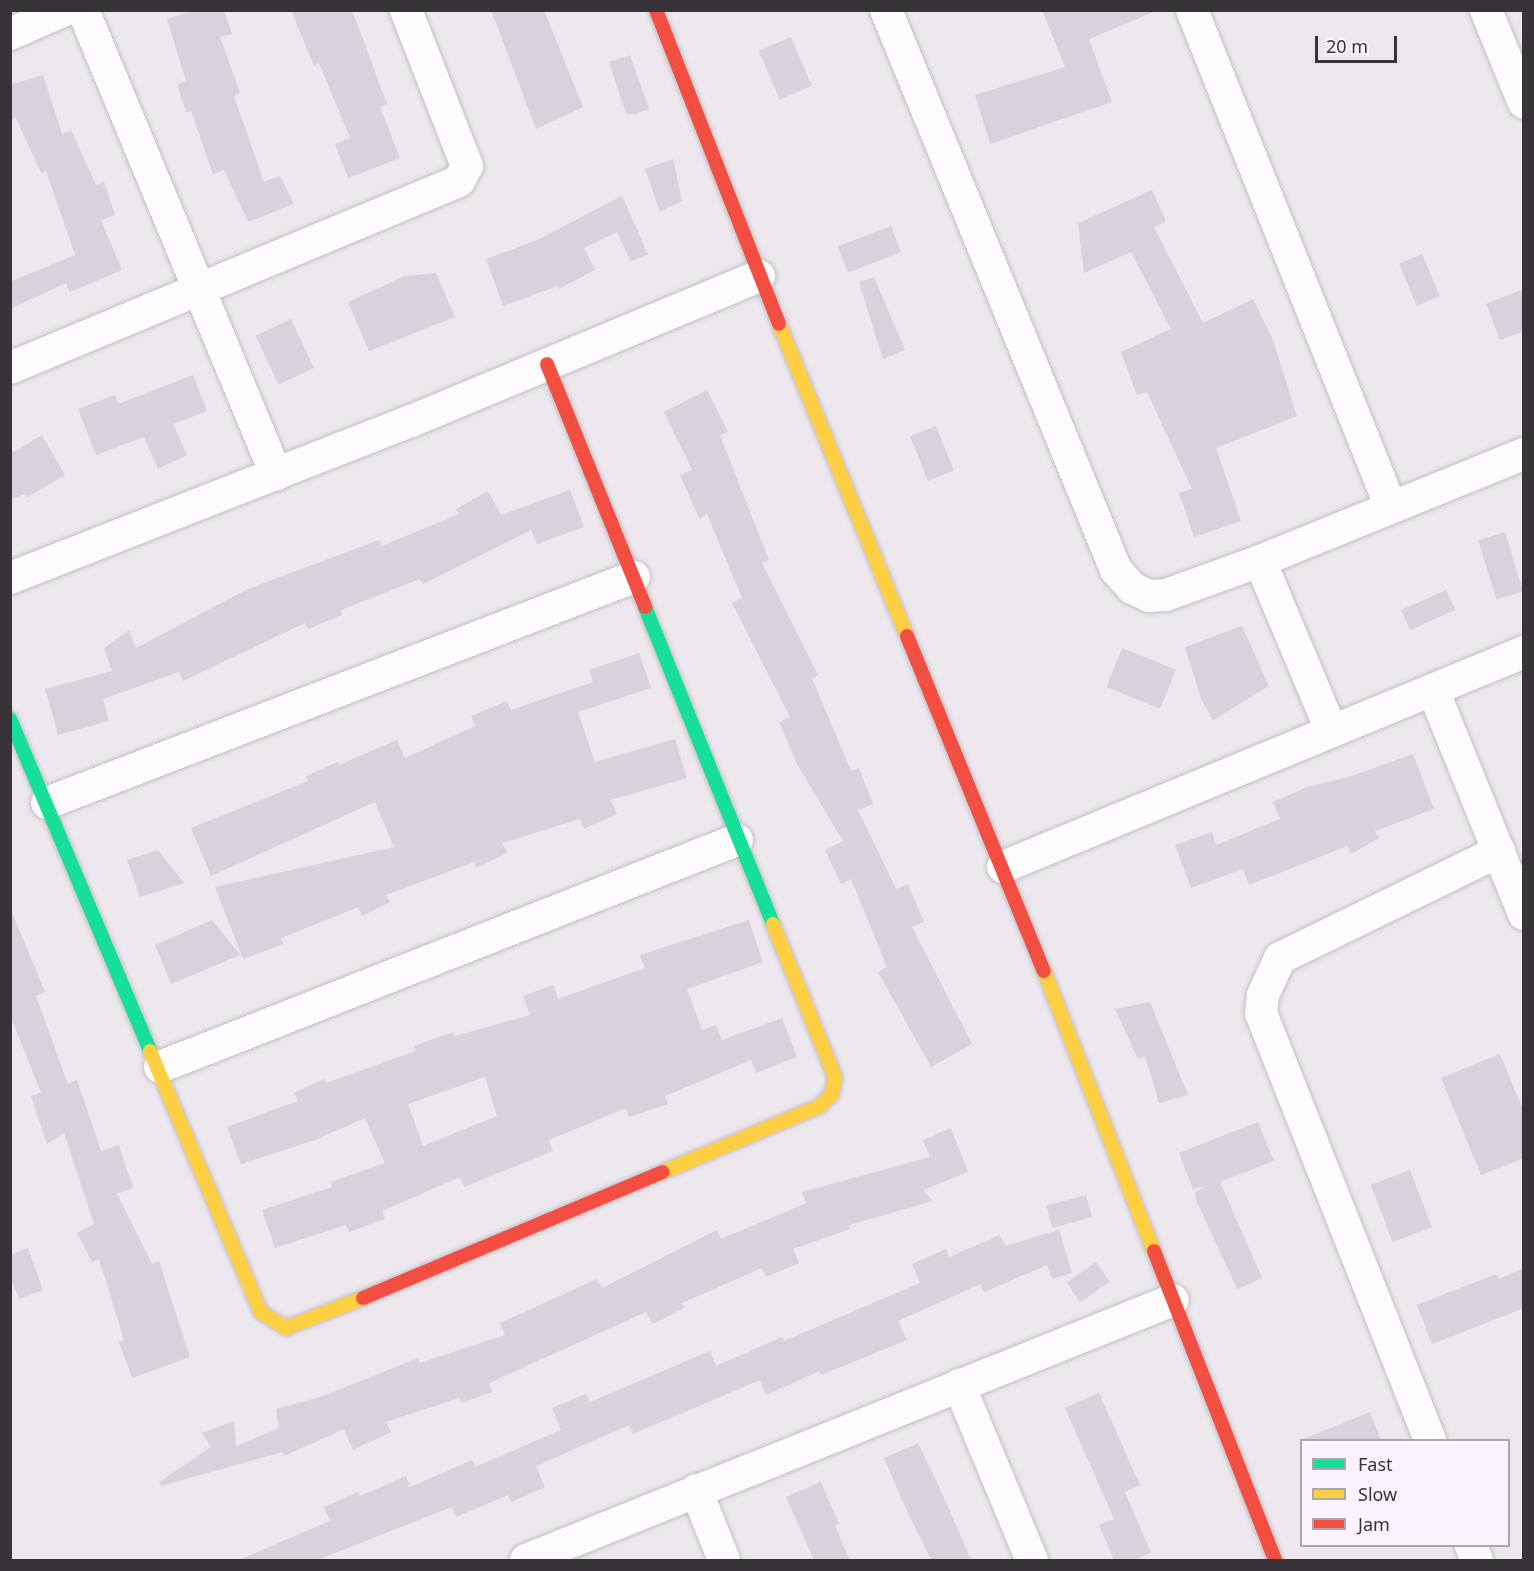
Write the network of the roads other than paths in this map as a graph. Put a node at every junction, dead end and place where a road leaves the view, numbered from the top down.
1 (65, 10) edge
2 (83, 10) edge
3 (406, 10) edge
4 (656, 10) edge
5 (886, 10) edge
6 (1192, 10) edge
7 (1486, 10) edge
8 (10, 34) edge
9 (1524, 102) edge
10 (759, 276) junction
11 (197, 289) junction
12 (547, 364) junction
13 (10, 368) edge
14 (1524, 454) edge
15 (276, 474) junction
16 (1390, 505) junction
17 (1260, 561) junction
18 (634, 577) junction
19 (10, 578) edge
20 (1524, 652) edge
21 (1433, 690) junction
22 (10, 718) edge
23 (1331, 730) junction
24 (47, 803) junction
25 (737, 840) junction
26 (1498, 851) junction
27 (1003, 867) junction
28 (1524, 914) edge
29 (160, 1067) junction
30 (1173, 1300) junction
31 (959, 1385) junction
32 (1430, 1439) edge
33 (696, 1490) junction
34 (526, 1560) edge
35 (724, 1560) edge
36 (1032, 1560) edge
37 (1275, 1560) edge

1 - 8 street
2 - 11 street
3 - 11 street
4 - 10 street
5 - 17 street
6 - 16 street
7 - 9 street
10 - 12 street
10 - 27 street
11 - 13 street
11 - 15 street
12 - 15 street
12 - 18 street
14 - 16 street
15 - 19 street
16 - 17 street
17 - 23 street
18 - 24 street
18 - 25 street
20 - 21 street
21 - 23 street
21 - 26 street
22 - 24 street
23 - 27 street
24 - 29 street
25 - 29 street
25 - 29 street
26 - 28 street
26 - 32 street
27 - 30 street
30 - 31 street
30 - 37 street
31 - 33 street
31 - 36 street
33 - 34 street
33 - 35 street

